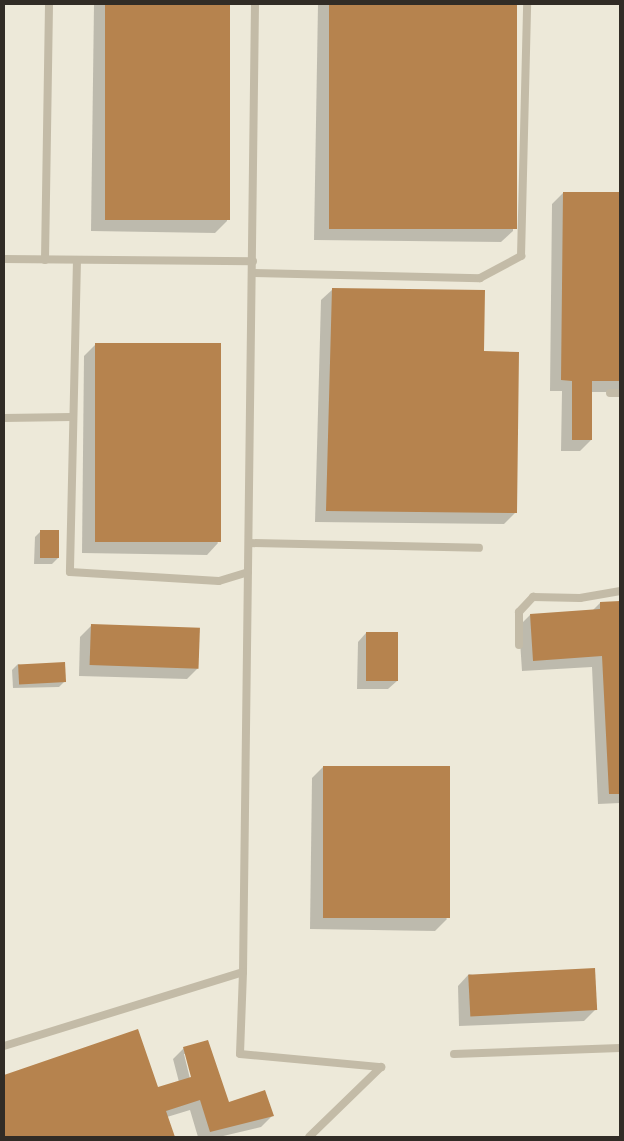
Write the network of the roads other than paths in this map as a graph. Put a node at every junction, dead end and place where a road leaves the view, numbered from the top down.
1 (49, 4) edge
2 (255, 4) edge
3 (527, 4) edge
4 (4, 259) edge
5 (45, 260) junction
6 (77, 260) junction
7 (253, 261) junction
8 (252, 273) junction
9 (610, 393) dead end
10 (620, 393) edge
11 (71, 417) junction
12 (4, 418) edge
13 (249, 543) junction
14 (479, 548) dead end
15 (248, 572) junction
16 (620, 591) edge
17 (519, 645) dead end
18 (243, 972) junction
19 (4, 1046) edge
20 (620, 1048) edge
21 (454, 1054) dead end
22 (309, 1137) edge

1 - 5 lane
2 - 7 lane
3 - 8 lane
4 - 5 lane
5 - 6 lane
6 - 7 lane
6 - 11 lane
7 - 8 lane
8 - 13 lane
9 - 10 lane
11 - 12 lane
11 - 15 lane
13 - 14 lane
13 - 15 lane
15 - 18 lane
16 - 17 lane
18 - 19 lane
18 - 22 lane
20 - 21 lane

